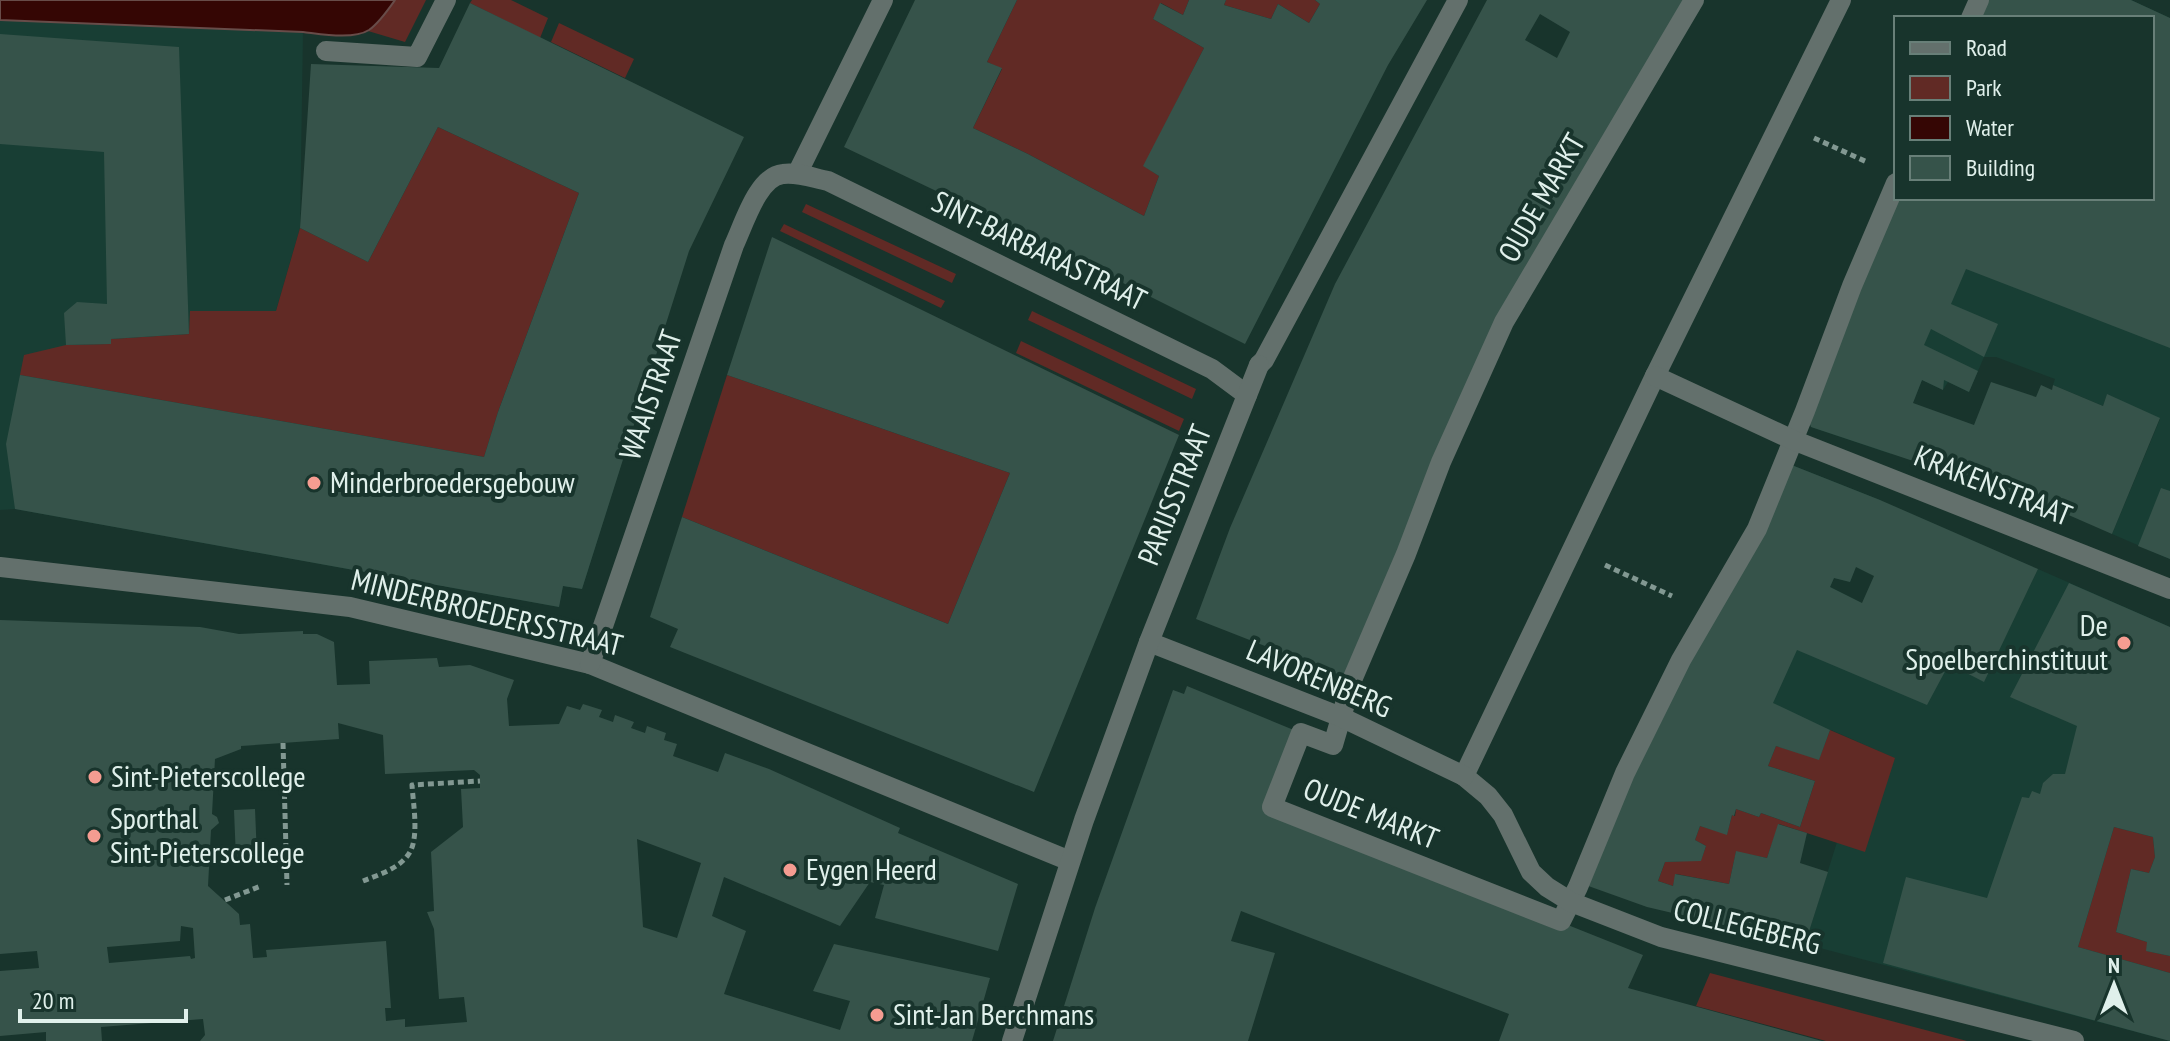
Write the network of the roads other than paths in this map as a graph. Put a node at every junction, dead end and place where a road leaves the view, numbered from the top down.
1 (446, 0) edge
2 (883, 0) edge
3 (1458, 0) edge
4 (1694, 0) edge
5 (1841, 0) edge
6 (326, 51) dead end
7 (797, 174) junction
8 (1894, 188) edge
9 (1655, 376) junction
10 (1247, 395) junction
11 (1793, 440) junction
12 (0, 567) edge
13 (2170, 589) edge
14 (1149, 642) junction
15 (590, 664) junction
16 (1341, 717) junction
17 (1464, 776) junction
18 (1070, 861) junction
19 (1571, 902) junction
20 (1012, 1041) edge
21 (2074, 1041) edge

1 - 6 street
2 - 7 street
3 - 10 street, PARIJSSTRAAT
4 - 16 street, OUDE MARKT
5 - 9 street
7 - 10 street, SINT-BARBARASTRAAT
7 - 15 street, WAAISTRAAT
8 - 11 street
9 - 11 street
9 - 17 street
10 - 14 street, PARIJSSTRAAT
11 - 13 street, KRAKENSTRAAT
11 - 19 street
12 - 15 street, MINDERBROEDERSSTRAAT
14 - 16 street, LAVORENBERG
14 - 18 street, PARIJSSTRAAT
15 - 18 street, MINDERBROEDERSSTRAAT
16 - 17 street, LAVORENBERG
16 - 19 street, OUDE MARKT
17 - 19 street, COLLEGEBERG
18 - 20 street, PARIJSSTRAAT
19 - 21 street, COLLEGEBERG

